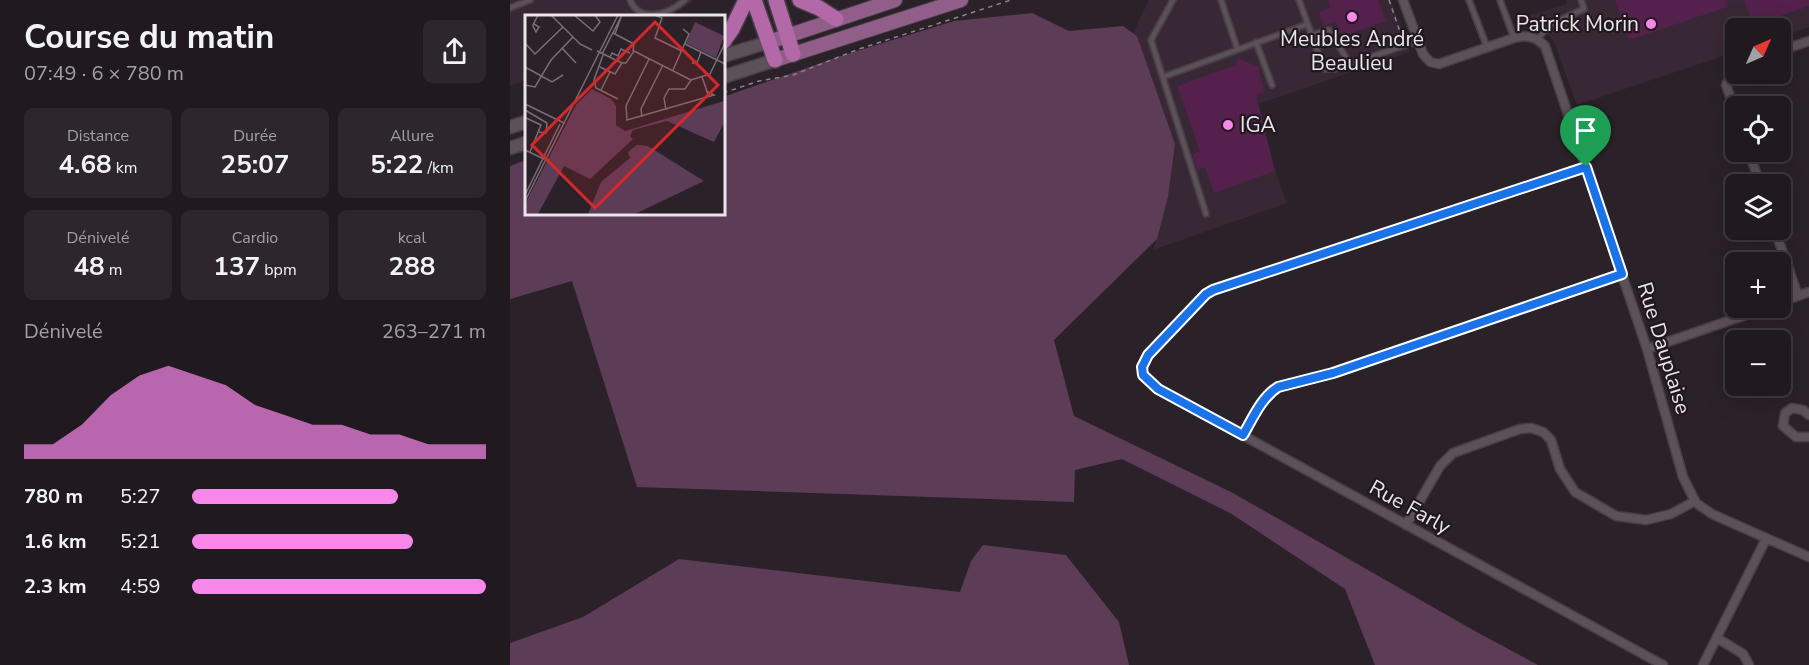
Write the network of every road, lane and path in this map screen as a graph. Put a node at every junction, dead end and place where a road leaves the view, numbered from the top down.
1 (530, 0) edge
2 (630, 0) edge
3 (686, 0) edge
4 (746, 0) edge
5 (754, 0) edge
6 (776, 0) edge
7 (800, 0) edge
8 (895, 0) edge
9 (961, 0) edge
10 (1011, 0) edge
11 (1173, 0) edge
12 (1221, 0) edge
13 (1299, 0) edge
14 (1389, 0) edge
15 (1403, 0) edge
16 (1469, 0) edge
17 (1500, 0) edge
18 (1581, 0) edge
19 (510, 8) edge
20 (648, 15) edge
21 (658, 15) edge
22 (836, 20) junction
23 (1308, 24) junction
24 (1312, 35) junction
25 (787, 36) junction
26 (1514, 38) junction
27 (1537, 39) junction
28 (724, 41) edge
29 (1418, 41) junction
30 (1809, 41) edge
31 (769, 42) junction
32 (1256, 42) junction
33 (1487, 47) junction
34 (1791, 47) edge
35 (1237, 48) junction
36 (793, 54) junction
37 (724, 56) edge
38 (775, 60) junction
39 (1350, 64) junction
40 (724, 77) edge
41 (1163, 77) junction
42 (1272, 85) dead end
43 (724, 93) edge
44 (525, 122) edge
45 (510, 127) edge
46 (525, 143) edge
47 (510, 147) edge
48 (1586, 167) junction
49 (1206, 214) dead end
50 (1778, 240) edge
51 (1622, 274) junction
52 (1809, 292) edge
53 (1798, 296) junction
54 (1791, 298) edge
55 (1737, 318) edge
56 (1647, 349) junction
57 (1809, 415) edge
58 (1243, 435) junction
59 (1809, 437) edge
60 (1695, 501) junction
61 (1406, 525) junction
62 (1766, 539) junction
63 (1809, 557) edge
64 (1717, 638) junction
65 (1663, 665) edge
66 (1703, 665) edge
67 (1749, 665) edge

1 - 19 lane
2 - 20 lane
3 - 21 lane
4 - 28 highway
5 - 31 highway
6 - 25 highway
7 - 22 highway
8 - 22 main road
9 - 36 main road
10 - 43 path
11 - 41 lane
12 - 35 lane
13 - 23 lane
14 - 29 path
15 - 29 street
16 - 33 lane
17 - 26 lane
18 - 27 lane
22 - 25 main road
23 - 24 lane
23 - 32 lane
24 - 39 lane
24 - 39 lane
25 - 31 main road
25 - 36 highway
26 - 27 street
26 - 33 street
27 - 48 street, Rue Dauplaise
29 - 33 street
29 - 39 lane
30 - 34 street
31 - 37 street
31 - 38 highway
32 - 35 lane
32 - 42 lane
35 - 41 lane
36 - 38 main road
38 - 40 street
41 - 49 lane
44 - 45 street
46 - 47 street
48 - 51 street, Rue Dauplaise
48 - 58 street, Rue Farly
50 - 53 street
51 - 56 street, Rue Dauplaise
51 - 58 street
52 - 53 street
53 - 54 street
55 - 56 street
56 - 60 street, Rue Dauplaise
57 - 59 street
58 - 61 street, Rue Farly
60 - 61 street
60 - 62 street
61 - 65 street, Rue Farly
62 - 63 street
62 - 64 street
64 - 66 street
64 - 67 street

